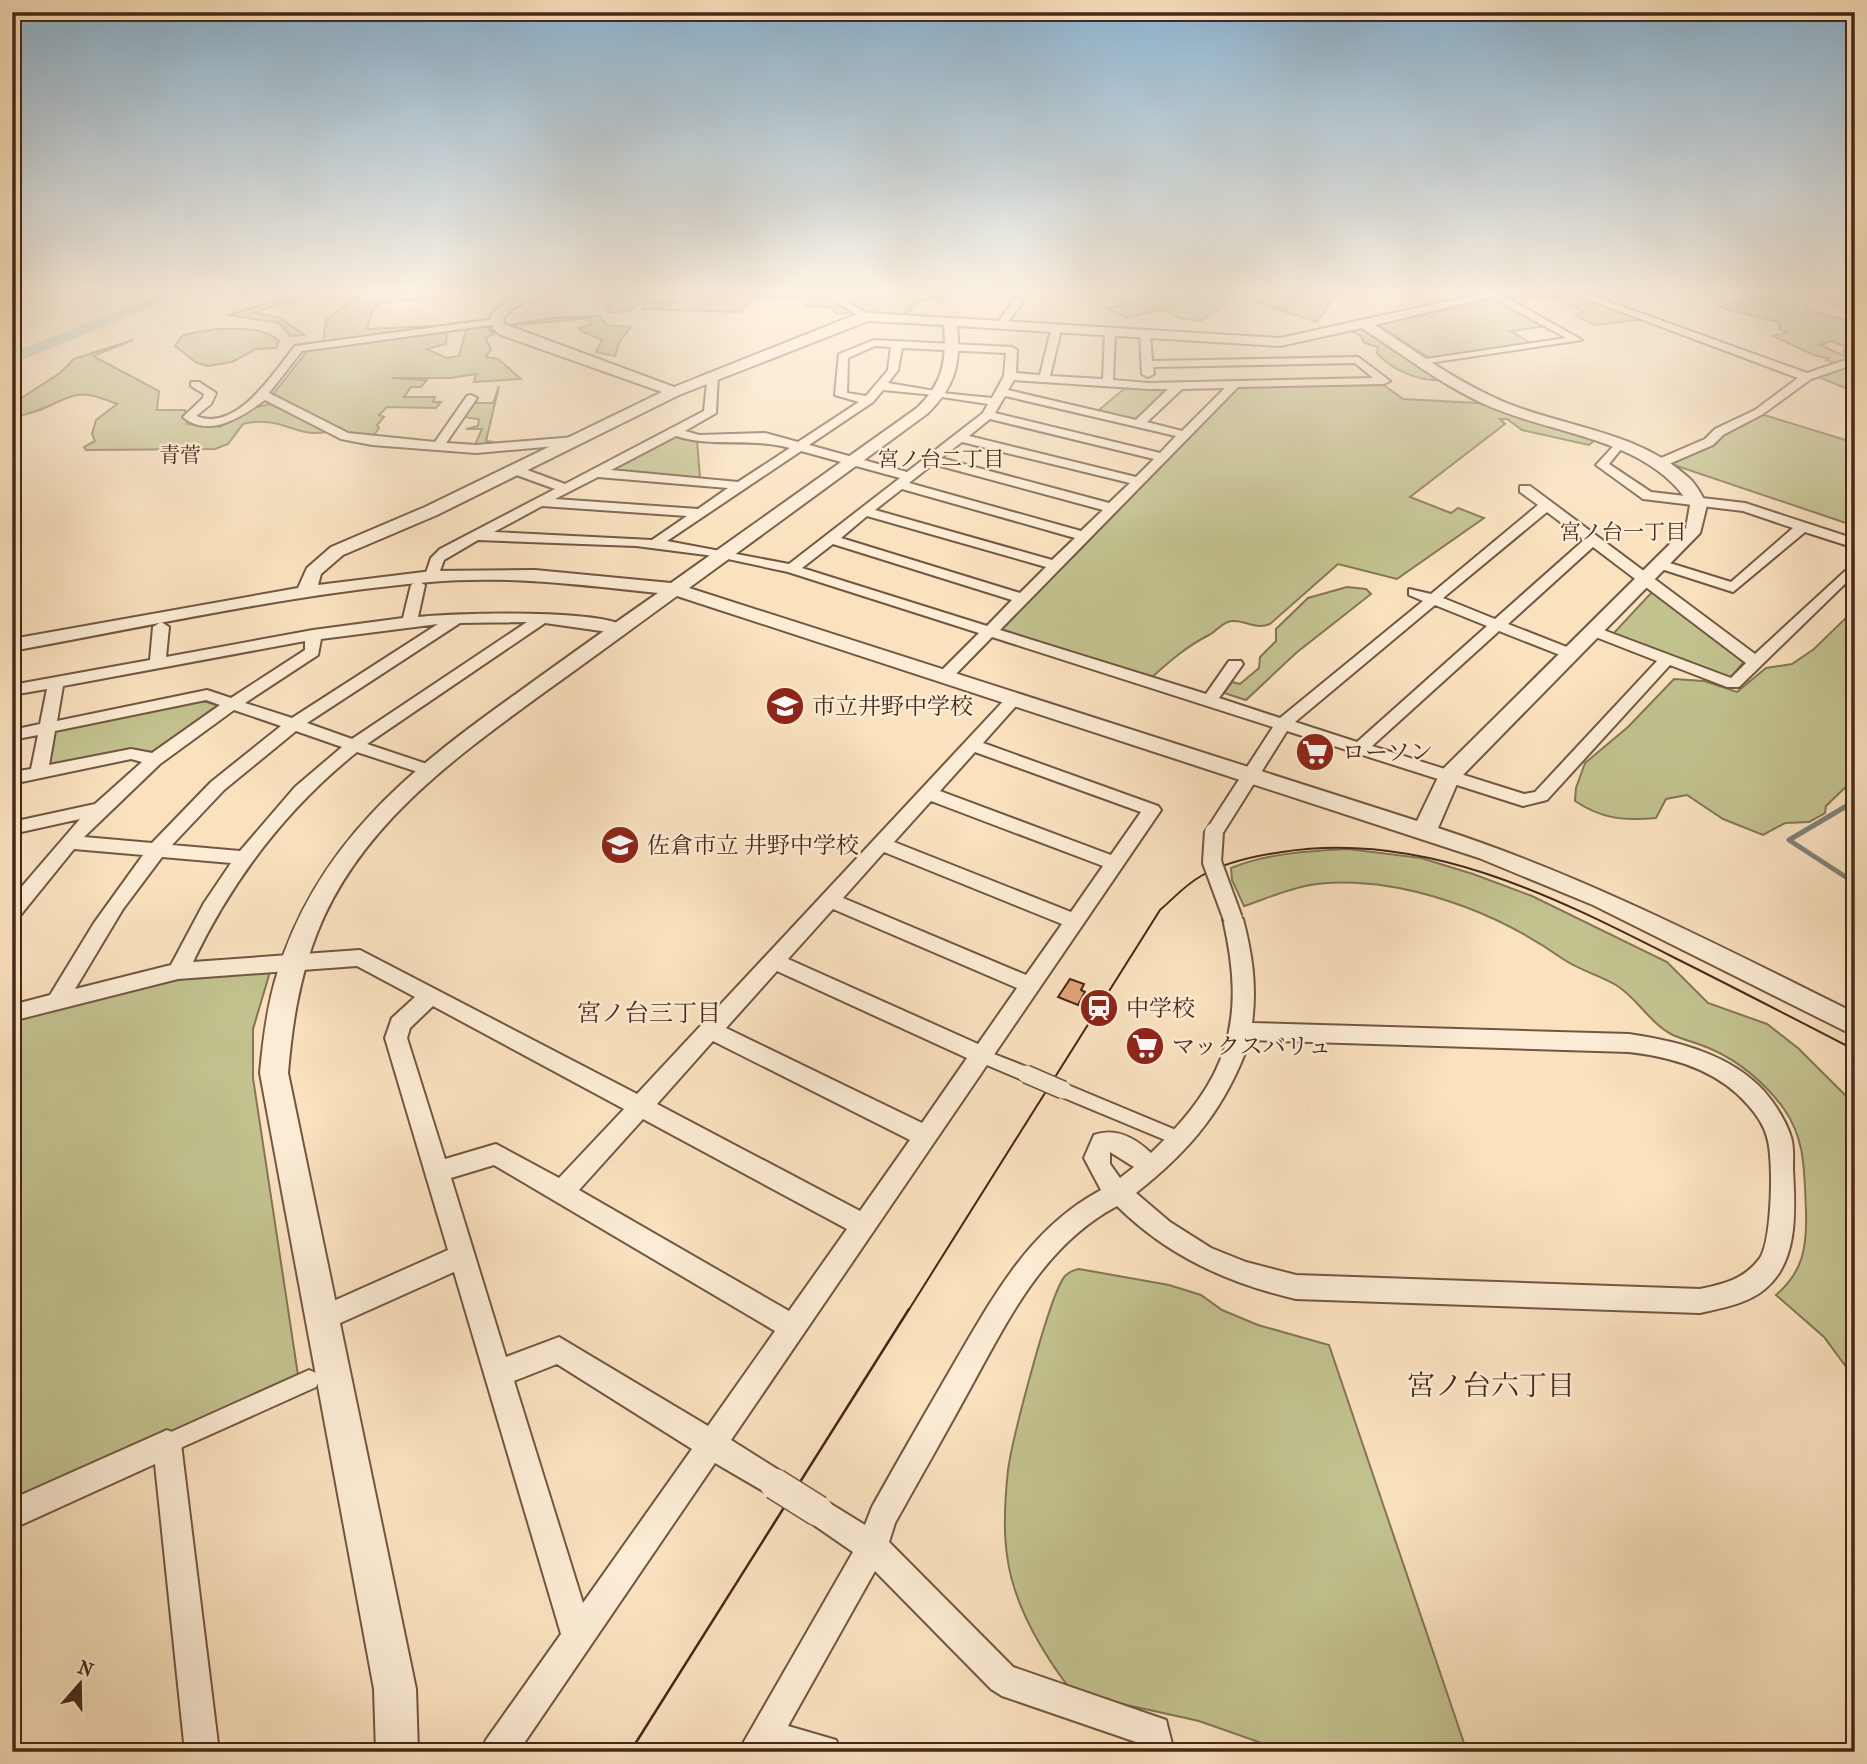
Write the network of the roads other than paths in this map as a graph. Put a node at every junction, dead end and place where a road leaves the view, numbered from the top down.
1 (276, 375) edge
2 (627, 375) edge
3 (712, 375) joint
4 (842, 375) edge
5 (889, 375) edge
6 (950, 375) edge
7 (1108, 375) edge
8 (1148, 375) edge
9 (1378, 375) edge
10 (1448, 375) edge
11 (1802, 375) edge
12 (1812, 375) edge
13 (1010, 376) joint
14 (1807, 377) junction
15 (1108, 379) dead end
16 (195, 384) dead end
17 (1235, 384) junction
18 (1124, 385) junction
19 (1179, 385) junction
20 (882, 386) junction
21 (1149, 386) junction
22 (674, 392) junction
23 (931, 393) dead end
24 (946, 395) dead end
25 (264, 396) junction
26 (1001, 397) junction
27 (471, 398) dead end
28 (869, 400) junction
29 (1092, 413) junction
30 (988, 415) junction
31 (1138, 424) junction
32 (674, 431) junction
33 (1185, 435) junction
34 (962, 438) junction
35 (575, 440) junction
36 (1620, 443) junction
37 (438, 446) junction
38 (799, 446) junction
39 (1162, 457) junction
40 (933, 460) junction
41 (852, 462) junction
42 (1658, 464) junction
43 (515, 470) junction
44 (595, 474) junction
45 (906, 481) junction
46 (1138, 481) junction
47 (740, 486) junction
48 (566, 489) junction
49 (1525, 489) dead end
50 (1697, 502) junction
51 (540, 503) junction
52 (1547, 505) junction
53 (1112, 508) junction
54 (866, 512) junction
55 (700, 513) junction
56 (1802, 527) junction
57 (477, 536) junction
58 (1084, 536) junction
59 (831, 540) junction
60 (1592, 540) junction
61 (657, 542) junction
62 (1855, 544) edge
63 (727, 553) junction
64 (1660, 564) junction
65 (1055, 565) junction
66 (1855, 566) edge
67 (792, 569) junction
68 (1645, 579) junction
69 (425, 581) junction
70 (677, 590) junction
71 (306, 592) junction
72 (1414, 592) dead end
73 (1023, 597) junction
74 (1434, 600) junction
75 (457, 618) junction
76 (541, 619) junction
77 (410, 621) junction
78 (1497, 625) junction
79 (161, 627) dead end
80 (622, 629) junction
81 (1593, 631) junction
82 (988, 632) junction
83 (313, 635) junction
84 (12, 645) edge
85 (1571, 654) junction
86 (1667, 659) junction
87 (1755, 663) junction
88 (158, 664) junction
89 (1235, 664) dead end
90 (945, 676) junction
91 (56, 682) junction
92 (12, 690) edge
93 (1015, 698) junction
94 (1209, 701) junction
95 (233, 705) junction
96 (292, 724) junction
97 (1283, 724) junction
98 (47, 728) junction
99 (12, 735) edge
100 (354, 745) junction
101 (972, 745) junction
102 (1360, 748) junction
103 (155, 759) junction
104 (427, 770) junction
105 (39, 772) junction
106 (1252, 776) junction
107 (1449, 776) junction
108 (12, 778) edge
109 (928, 793) junction
110 (100, 809) junction
111 (12, 828) edge
112 (1424, 831) junction
113 (70, 842) junction
114 (881, 844) junction
115 (157, 850) junction
116 (244, 858) junction
117 (1115, 864) junction
118 (39, 877) junction
119 (12, 883) edge
120 (830, 900) junction
121 (12, 912) edge
122 (1075, 921) junction
123 (774, 961) junction
124 (291, 962) junction
125 (178, 971) junction
126 (1030, 985) junction
127 (431, 995) junction
128 (57, 1002) junction
129 (12, 1013) edge
130 (1855, 1025) edge
131 (710, 1030) junction
132 (1242, 1031) junction
133 (981, 1055) junction
134 (640, 1107) junction
135 (925, 1136) junction
136 (1182, 1140) junction
137 (1151, 1168) junction
138 (436, 1172) junction
139 (562, 1192) junction
140 (1119, 1192) junction
141 (863, 1225) junction
142 (461, 1255) junction
143 (338, 1312) dead end
144 (793, 1327) junction
145 (498, 1374) junction
146 (309, 1380) dead end
147 (167, 1444) junction
148 (711, 1444) junction
149 (12, 1514) edge
150 (872, 1547) junction
151 (578, 1637) junction
152 (760, 1744) edge
153 (202, 1752) edge
154 (397, 1752) edge
155 (498, 1752) edge
156 (824, 1752) edge
157 (1157, 1752) edge

1 - 25 street
2 - 22 street
3 - 22 street
3 - 32 street
4 - 28 street
5 - 20 street
6 - 41 street
7 - 15 street
8 - 21 street
9 - 17 street
10 - 36 street
11 - 14 street
12 - 14 street
13 - 18 street
13 - 26 street
14 - 42 street
16 - 25 street
17 - 19 street
17 - 33 street
18 - 21 street
18 - 29 street
19 - 21 street
19 - 31 street
20 - 23 street
20 - 28 street
22 - 35 street
24 - 26 street
25 - 37 street
26 - 29 street
26 - 30 street
27 - 37 street
28 - 38 street
29 - 31 street
30 - 34 street
30 - 39 street
31 - 33 street
32 - 38 street
32 - 44 street
33 - 39 street
34 - 40 street
34 - 46 street
35 - 37 street
35 - 43 street
36 - 42 street
36 - 50 street
38 - 41 street
38 - 47 street
39 - 46 street
40 - 45 street
40 - 53 street
41 - 45 street
41 - 63 street
42 - 50 street
43 - 48 street
43 - 71 street
44 - 47 street
44 - 48 street
45 - 54 street
45 - 58 street
46 - 53 street
47 - 55 street
48 - 51 street
49 - 52 street
50 - 56 street
50 - 64 street
51 - 55 street
51 - 57 street
52 - 60 street
52 - 74 street
53 - 58 street
54 - 59 street
54 - 65 street
55 - 61 street
56 - 62 street
56 - 64 street
57 - 61 street
57 - 69 street
58 - 65 street
59 - 67 street
59 - 73 street
60 - 68 street
60 - 78 street
61 - 63 street
63 - 67 street
63 - 70 street
64 - 68 street
65 - 73 street
66 - 87 street
67 - 82 street
68 - 81 street
68 - 87 street
69 - 70 street
69 - 71 street
69 - 77 street
70 - 80 street
70 - 90 street
71 - 84 street
72 - 74 street
73 - 82 street
74 - 78 street
74 - 97 street
75 - 76 street
75 - 77 street
75 - 96 street
76 - 80 street
76 - 100 street
77 - 83 street
78 - 85 street
78 - 102 street
79 - 88 street
80 - 104 street
81 - 85 street
81 - 86 street
82 - 90 street
82 - 94 street
83 - 88 street
83 - 95 street
85 - 107 street
86 - 87 street
86 - 107 street
88 - 91 street
89 - 94 street
90 - 93 street
91 - 92 street
91 - 98 street
93 - 101 street
93 - 106 street
94 - 97 street
95 - 96 street
95 - 98 street
95 - 103 street
96 - 100 street
96 - 115 street
97 - 102 street
97 - 106 street
98 - 99 street
98 - 105 street
100 - 104 street
100 - 116 street
101 - 109 street
101 - 117 street
102 - 107 street
103 - 105 street
103 - 110 street
104 - 124 street
105 - 108 street
106 - 112 street
106 - 132 street, bridge
107 - 112 street
109 - 114 street
109 - 117 street
110 - 111 street
110 - 113 street
112 - 130 street
113 - 115 street
113 - 118 street
114 - 120 street
114 - 122 street
115 - 116 street
115 - 128 street
116 - 125 street
117 - 122 street
118 - 119 street
118 - 121 street
120 - 123 street
120 - 126 street
122 - 126 street
123 - 131 street
123 - 133 street
124 - 125 street
124 - 127 street
124 - 154 street
125 - 128 street
126 - 133 street
127 - 134 street
127 - 138 street
128 - 129 street
131 - 134 street
131 - 135 street
132 - 136 street
132 - 140 street
133 - 135 street
133 - 136 street, bridge
134 - 139 street
134 - 141 street
135 - 141 street
136 - 137 street
137 - 140 street
137 - 140 street
138 - 139 street
138 - 142 street
139 - 144 street
140 - 150 street
141 - 144 street
142 - 143 street
142 - 145 street
144 - 148 street
145 - 148 street
145 - 151 street
146 - 147 street
147 - 149 street
147 - 153 street
148 - 150 street, bridge
148 - 151 street
150 - 152 street
150 - 157 street
151 - 155 street
152 - 156 street

